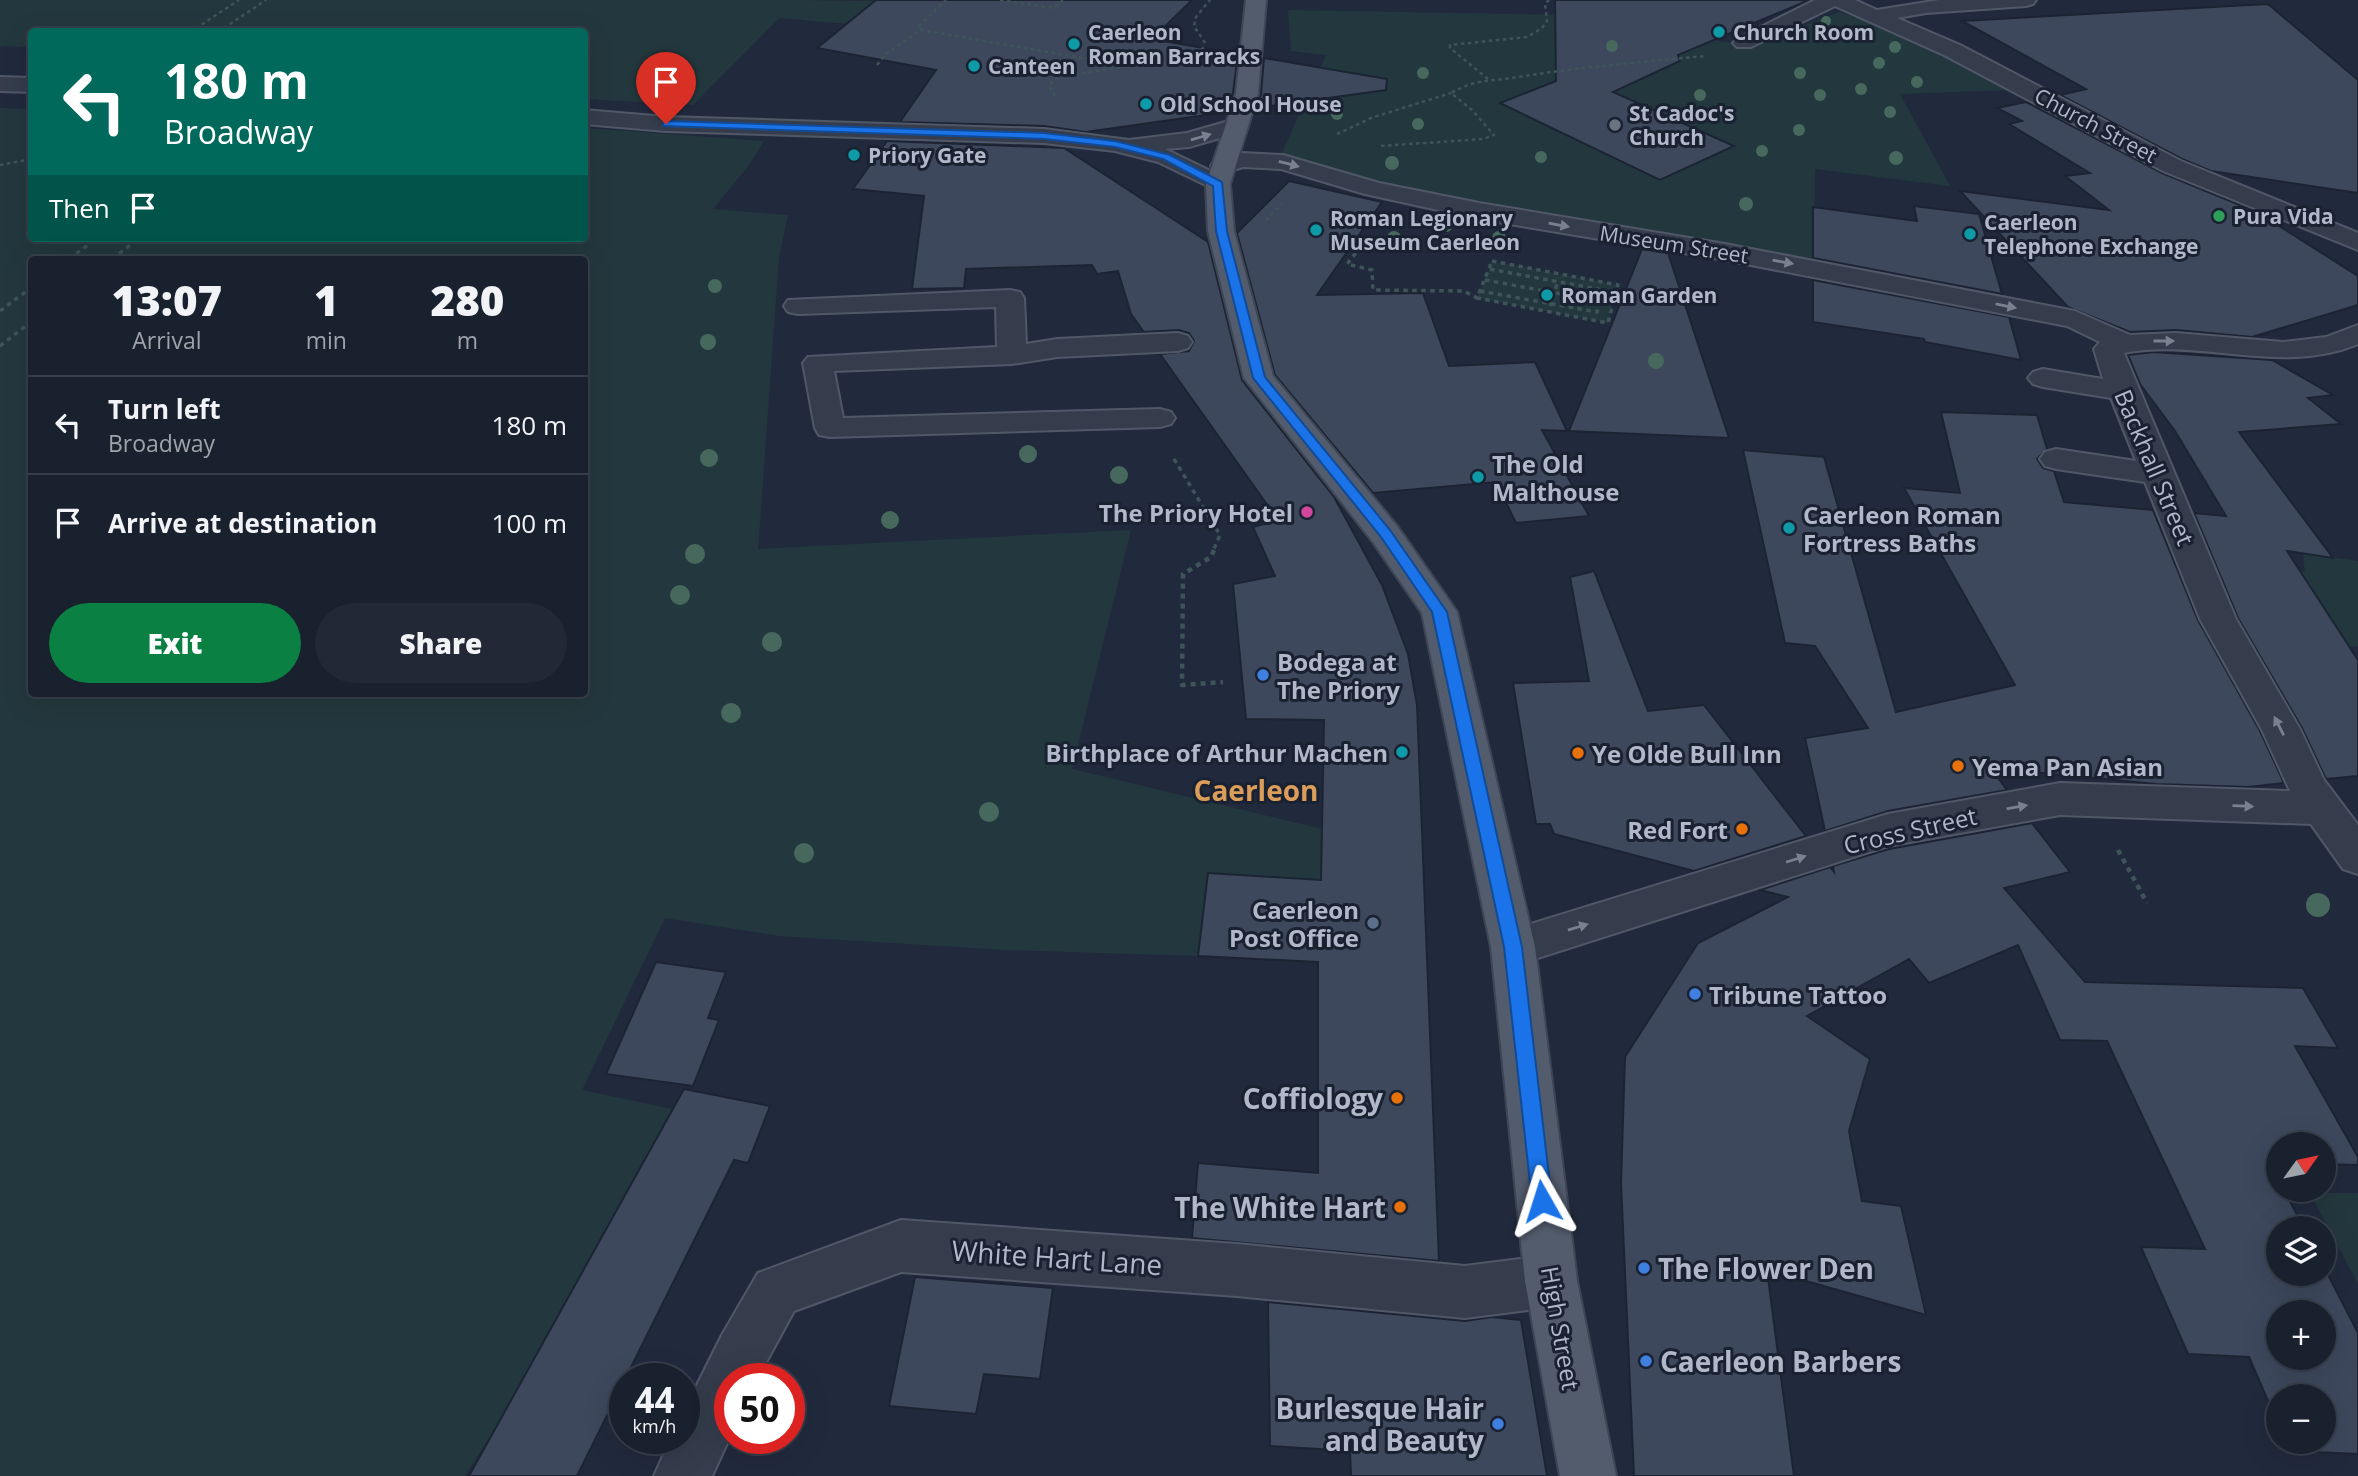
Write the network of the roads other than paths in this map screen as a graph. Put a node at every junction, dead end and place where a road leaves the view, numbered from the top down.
1 (1256, 0) edge
2 (1831, 0) edge
3 (1838, 0) edge
4 (2026, 0) edge
5 (1877, 16) junction
6 (1744, 43) road end
7 (0, 84) edge
8 (28, 85) edge
9 (588, 117) edge
10 (1236, 126) junction
11 (1115, 144) junction
12 (1221, 175) junction
13 (2358, 242) edge
14 (798, 306) dead end
15 (1178, 342) dead end
16 (2123, 342) junction
17 (2349, 345) edge
18 (1012, 355) junction
19 (2043, 379) dead end
20 (2124, 391) junction
21 (1160, 418) road end
22 (2056, 459) dead end
23 (2157, 474) junction
24 (2321, 808) junction
25 (2358, 857) edge
26 (1513, 947) junction
27 (1551, 1281) junction
28 (682, 1476) edge
29 (1588, 1476) edge

1 - 10 main road, High Street
2 - 6 street
3 - 5 street, Church Street
4 - 5 street
5 - 13 street, Church Street
7 - 8 street
9 - 11 street
11 -> 10 street
10 - 12 main road, High Street
11 - 12 street
12 -> 16 street, Museum Street
12 - 26 main road, High Street
14 - 18 street
15 - 18 street
16 -> 17 street
16 - 20 street, Backhall Street
18 - 21 street
19 - 20 street
20 - 23 street, Backhall Street
22 - 23 street
24 -> 23 street, Backhall Street
24 - 25 street, Backhall Street
26 -> 24 street, Cross Street
26 - 27 main road, High Street
27 - 28 street, White Hart Lane
27 - 29 main road, High Street

